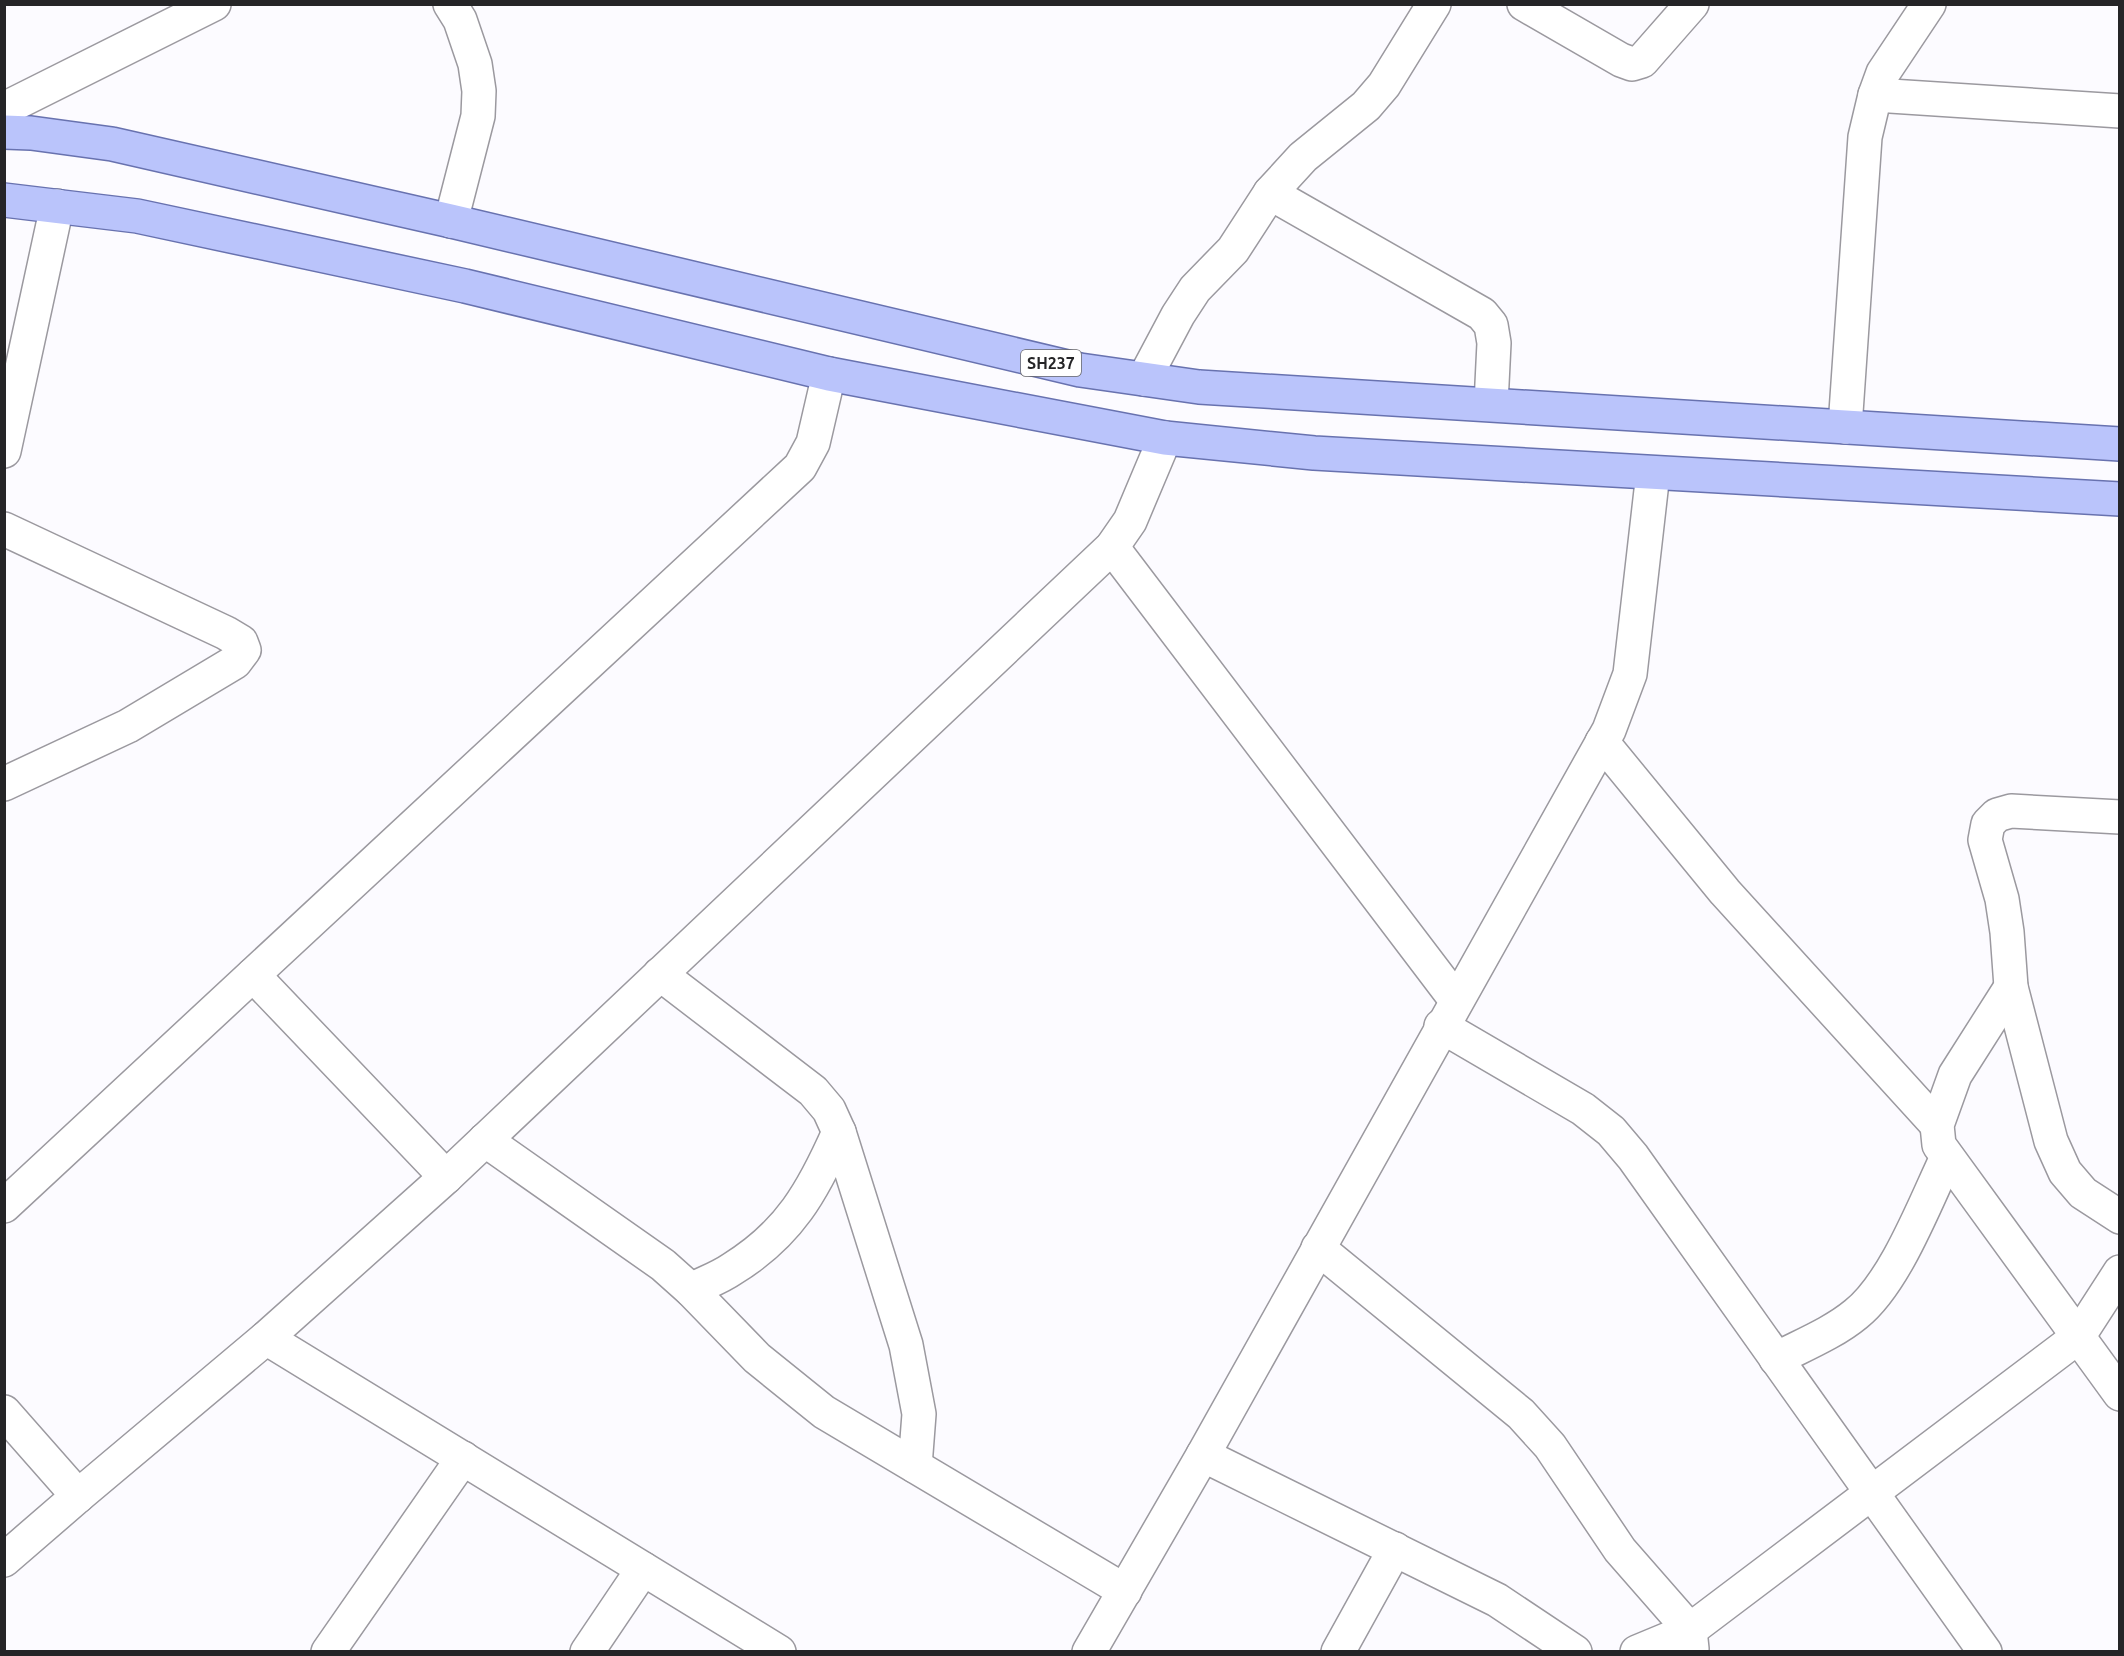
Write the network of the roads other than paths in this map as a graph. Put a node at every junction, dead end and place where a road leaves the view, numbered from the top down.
1 (214, 4) edge
2 (450, 4) edge
3 (1434, 4) edge
4 (1524, 4) edge
5 (1692, 4) edge
6 (1929, 4) edge
7 (1875, 95) junction
8 (4, 109) edge
9 (2120, 111) edge
10 (4, 132) edge
11 (1270, 193) junction
12 (4, 200) edge
13 (57, 206) junction
14 (451, 221) junction
15 (829, 374) junction
16 (1144, 379) junction
17 (1491, 404) junction
18 (1845, 427) junction
19 (1165, 438) junction
20 (2120, 444) edge
21 (4, 451) edge
22 (1653, 473) junction
23 (2120, 500) edge
24 (4, 529) edge
25 (1112, 547) junction
26 (1602, 742) junction
27 (4, 784) edge
28 (2120, 817) edge
29 (660, 974) junction
30 (254, 975) junction
31 (2011, 987) junction
32 (1449, 1013) junction
33 (1937, 1125) junction
34 (839, 1132) junction
35 (485, 1140) junction
36 (1947, 1157) junction
37 (446, 1177) junction
38 (4, 1206) edge
39 (2120, 1217) edge
40 (1318, 1248) junction
41 (2120, 1272) edge
42 (690, 1290) junction
43 (2078, 1337) junction
44 (266, 1338) junction
45 (1776, 1359) junction
46 (2120, 1394) edge
47 (4, 1412) edge
48 (1203, 1455) junction
49 (463, 1458) junction
50 (915, 1466) junction
51 (1871, 1493) junction
52 (78, 1496) junction
53 (1395, 1549) junction
54 (4, 1560) edge
55 (643, 1569) junction
56 (1125, 1591) junction
57 (1691, 1640) edge
58 (1982, 1650) edge
59 (328, 1652) edge
60 (587, 1652) edge
61 (779, 1652) edge
62 (1089, 1652) edge
63 (1338, 1652) edge
64 (1575, 1652) edge
65 (1637, 1652) edge

1 - 8 street
2 - 14 street
3 - 11 street
4 - 5 street
6 - 7 street
7 - 9 street
7 - 18 street
10 - 14 main road, SH237
11 - 16 street
11 - 17 street
12 - 13 main road
13 - 15 main road
13 - 21 street
14 - 16 main road, SH237
15 - 19 main road
15 - 30 street
16 - 17 main road, SH237
17 - 18 main road, SH237
18 - 20 main road, SH237
19 - 22 main road
19 - 25 street
22 - 23 main road
22 - 26 street
24 - 27 street
25 - 29 street
25 - 32 street
26 - 32 street
26 - 33 street
28 - 31 street
29 - 34 street
29 - 35 street
30 - 37 street
30 - 38 street
31 - 33 street
31 - 39 street
32 - 40 street
32 - 45 street
33 - 36 street
34 - 42 street
34 - 50 street
35 - 37 street
35 - 42 street
36 - 43 street
36 - 45 street
37 - 44 street
40 - 48 street
40 - 57 street
41 - 43 street
42 - 50 street
43 - 46 street
43 - 51 street
44 - 49 street
44 - 52 street
45 - 51 street
47 - 52 street
48 - 53 street
48 - 56 street
49 - 55 street
49 - 59 street
50 - 56 street
51 - 57 street
51 - 58 street
52 - 54 street
53 - 63 street
53 - 64 street
55 - 60 street
55 - 61 street
56 - 62 street
57 - 65 street

